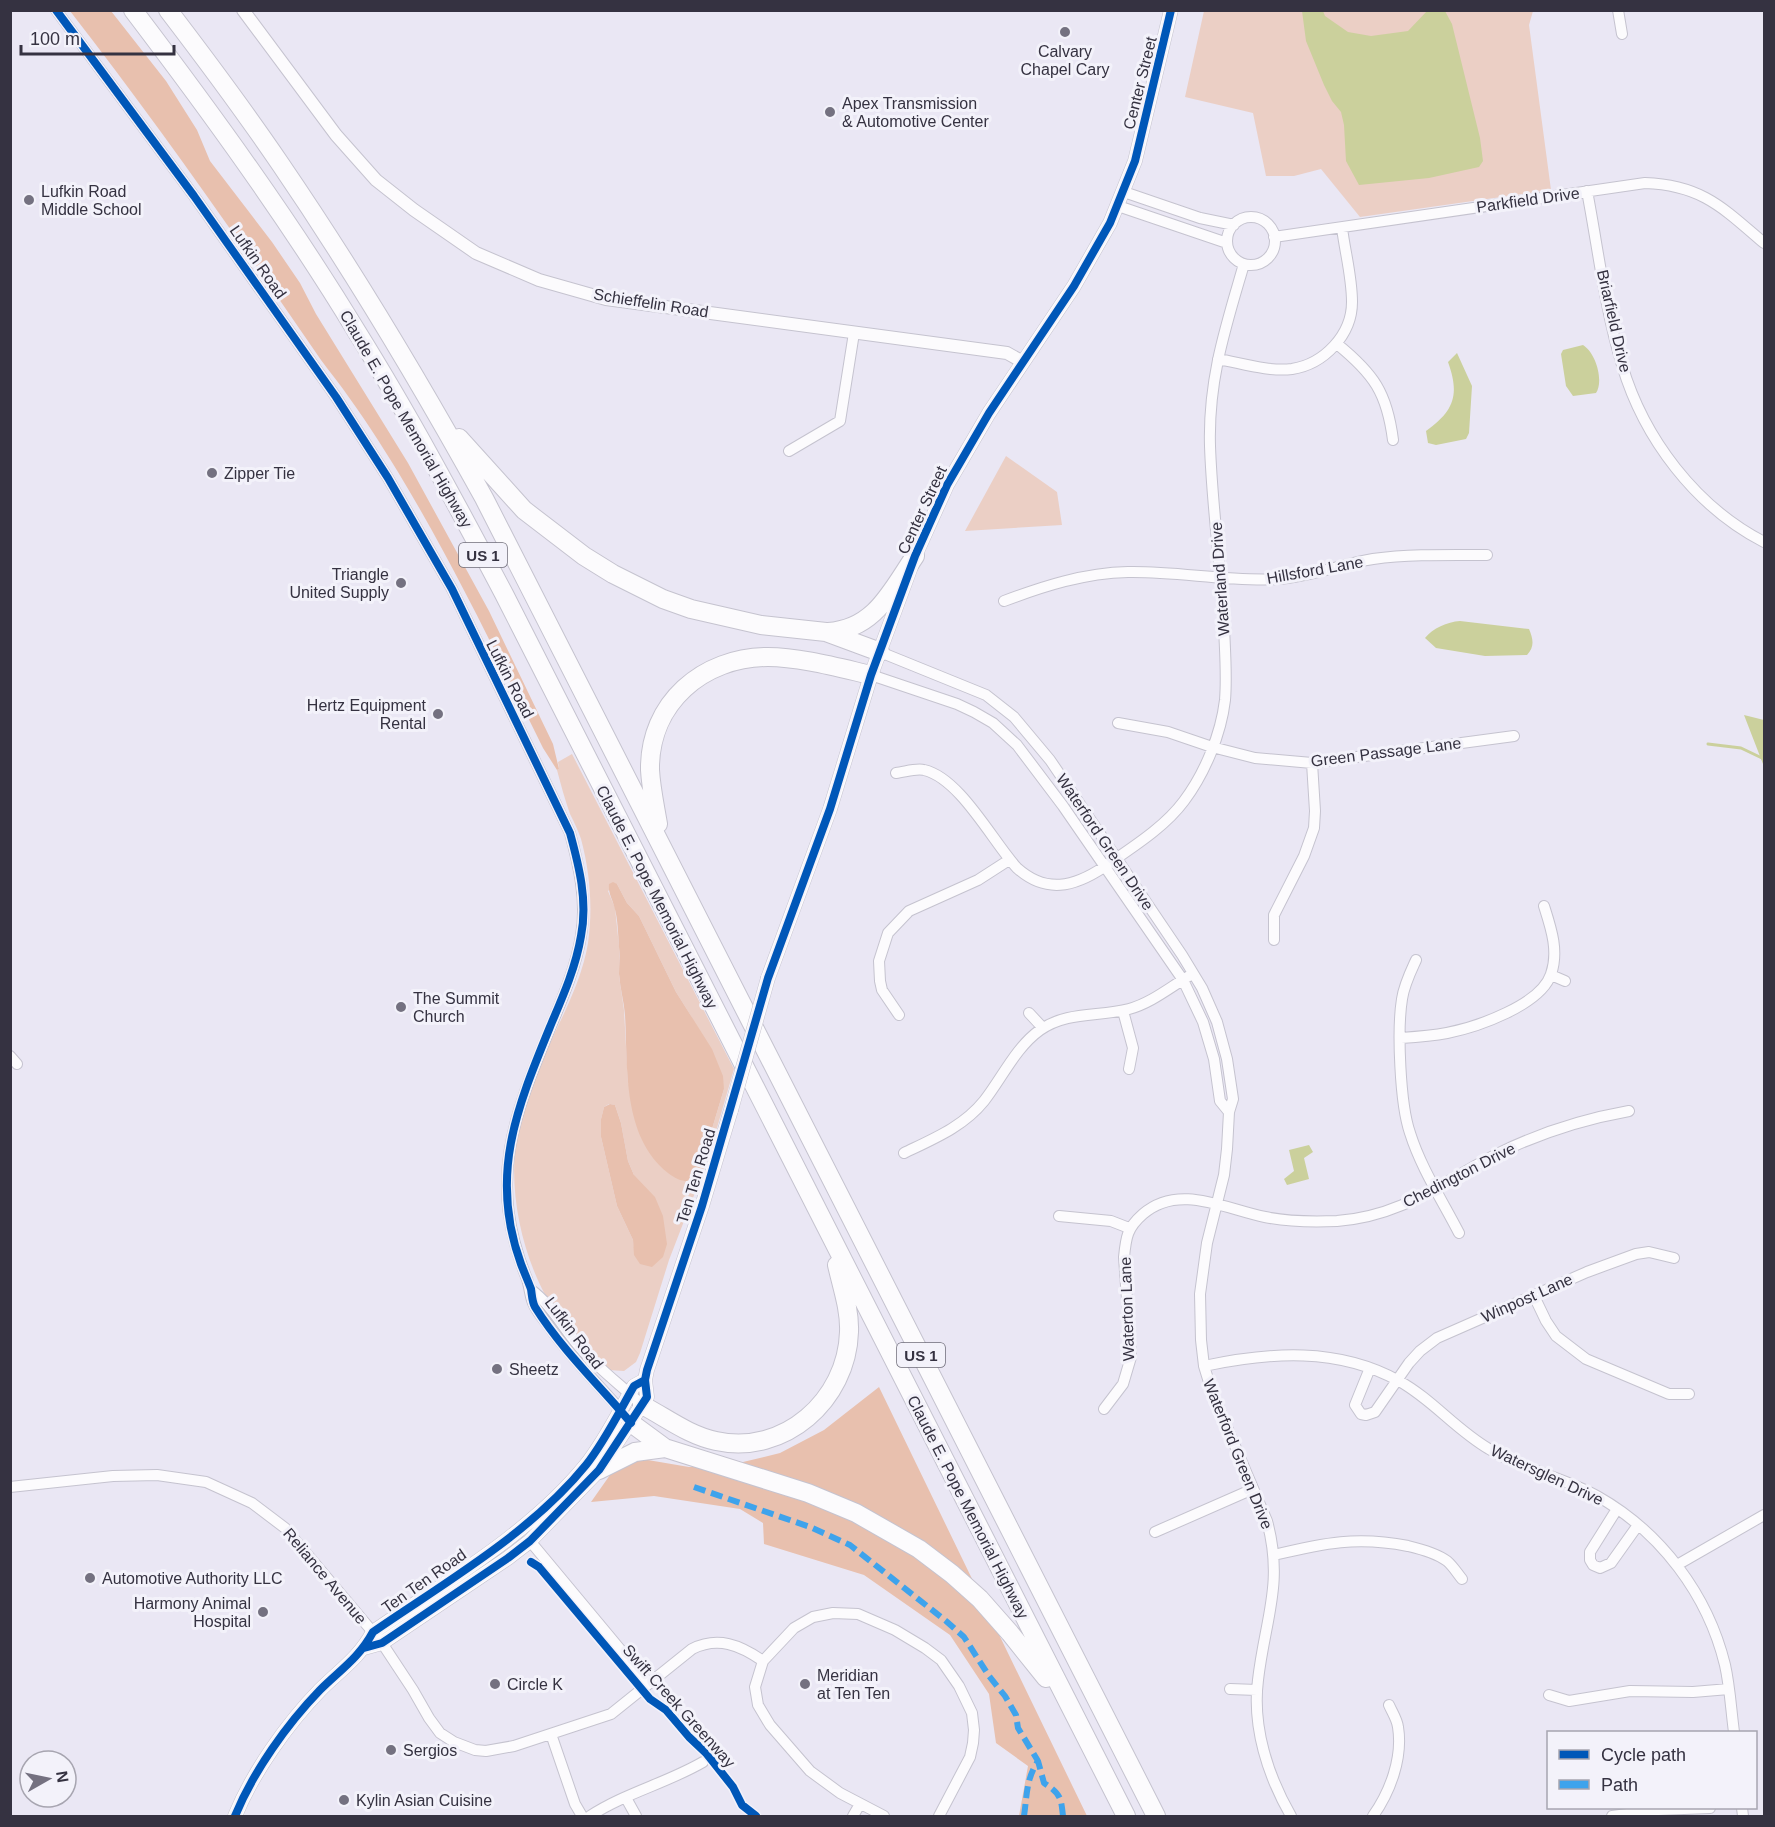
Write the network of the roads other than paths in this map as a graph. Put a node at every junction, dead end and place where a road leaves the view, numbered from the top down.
1 (56, 10) edge
2 (133, 10) edge
3 (168, 10) edge
4 (243, 10) edge
5 (1171, 10) edge
6 (1618, 10) edge
7 (1622, 34) dead end
8 (1587, 191) junction
9 (1124, 192) junction
10 (1118, 206) junction
11 (1234, 225) junction
12 (1342, 228) junction
13 (1274, 237) junction
14 (1227, 243) junction
15 (1764, 243) edge
16 (1244, 264) junction
17 (854, 333) junction
18 (1337, 344) junction
19 (1218, 359) junction
20 (1023, 362) junction
21 (440, 417) junction
22 (1393, 440) dead end
23 (789, 451) dead end
24 (1764, 542) edge
25 (1487, 555) dead end
26 (915, 556) junction
27 (1220, 577) junction
28 (1004, 601) dead end
29 (826, 632) junction
30 (880, 652) junction
31 (871, 675) junction
32 (1118, 723) dead end
33 (1514, 736) dead end
34 (1212, 747) junction
35 (1312, 763) junction
36 (896, 773) dead end
37 (662, 844) junction
38 (1116, 858) junction
39 (1009, 860) junction
40 (1105, 866) junction
41 (1544, 906) dead end
42 (1274, 940) dead end
43 (1416, 960) dead end
44 (1194, 973) junction
45 (1551, 975) junction
46 (768, 978) joint
47 (1183, 980) junction
48 (1566, 981) dead end
49 (1123, 1011) junction
50 (1029, 1013) dead end
51 (899, 1016) dead end
52 (1043, 1028) junction
53 (1401, 1038) junction
54 (1129, 1069) dead end
55 (1629, 1111) dead end
56 (1228, 1112) junction
57 (904, 1153) dead end
58 (1436, 1190) junction
59 (1216, 1204) junction
60 (1059, 1216) dead end
61 (1130, 1228) junction
62 (1459, 1233) dead end
63 (832, 1240) junction
64 (1674, 1258) dead end
65 (530, 1288) junction
66 (1534, 1296) junction
67 (1204, 1366) junction
68 (1370, 1368) junction
69 (1398, 1381) junction
70 (1689, 1394) dead end
71 (636, 1399) junction
72 (1104, 1409) dead end
73 (625, 1416) junction
74 (665, 1448) junction
75 (599, 1470) junction
76 (10, 1487) edge
77 (1253, 1489) junction
78 (1617, 1509) junction
79 (1764, 1515) edge
80 (1638, 1525) junction
81 (1155, 1532) dead end
82 (530, 1540) junction
83 (1274, 1556) junction
84 (1677, 1565) junction
85 (1462, 1578) dead end
86 (377, 1638) junction
87 (762, 1660) junction
88 (649, 1684) junction
89 (1230, 1689) dead end
90 (1729, 1689) junction
91 (1257, 1690) junction
92 (1549, 1695) dead end
93 (1389, 1705) dead end
94 (1072, 1712) junction
95 (1734, 1731) edge
96 (551, 1734) junction
97 (703, 1762) dead end
98 (626, 1798) junction
99 (860, 1804) junction
100 (1684, 1809) edge
101 (235, 1816) edge
102 (582, 1816) edge
103 (590, 1816) edge
104 (636, 1816) edge
105 (853, 1816) edge
106 (884, 1816) edge
107 (939, 1816) edge
108 (1126, 1816) edge
109 (1156, 1816) edge
110 (1291, 1816) edge
111 (1373, 1816) edge
112 (1612, 1816) edge

1 - 65 street, Lufkin Road
2 - 63 highway, Claude E. Pope Memorial Highway / US 1
3 - 21 highway, Claude E. Pope Memorial Highway / US 1
4 - 17 street, Schieffelin Road
5 - 9 main road, Center Street
6 - 7 street
8 - 12 street, Parkfield Drive
8 - 15 street, Parkfield Drive
8 - 24 street, Briarfield Drive
9 - 10 main road, Center Street
9 - 11 street
10 - 14 street
10 - 20 main road, Center Street
11 - 13 street
11 - 14 street
12 - 13 street, Parkfield Drive
12 - 18 street
13 - 16 street
14 - 16 street
16 - 19 street, Waterland Drive
17 - 20 street, Schieffelin Road
17 - 23 street
18 - 19 street
18 - 22 street
19 - 27 street, Waterland Drive
20 - 26 main road, Center Street
21 - 29 highway
21 - 37 highway, Claude E. Pope Memorial Highway / US 1
25 - 27 street, Hillsford Lane
26 - 29 highway
26 - 30 main road, Center Street
27 - 28 street, Hillsford Lane
27 - 34 street, Waterland Drive
29 - 30 highway
30 - 31 main road, Center Street
30 - 38 street, Waterford Green Drive
31 - 37 highway
31 - 40 street, Waterford Green Drive
31 - 46 main road, Center Street
32 - 34 street, Green Passage Lane
33 - 35 street, Green Passage Lane
34 - 35 street, Green Passage Lane
34 - 38 street, Waterland Drive
35 - 42 street
36 - 39 street, Waterland Drive
37 - 109 highway, Claude E. Pope Memorial Highway / US 1
38 - 40 street, Waterland Drive
38 - 44 street, Waterford Green Drive
39 - 40 street, Waterland Drive
39 - 51 street
40 - 47 street, Waterford Green Drive
41 - 45 street
43 - 53 street
44 - 47 street
44 - 56 street, Waterford Green Drive
45 - 48 street
45 - 53 street
46 - 71 main road, Ten Ten Road, bridge
47 - 49 street
47 - 56 street, Waterford Green Drive
49 - 52 street
49 - 54 street
50 - 52 street
52 - 57 street
53 - 58 street
55 - 58 street, Chedington Drive
56 - 59 street, Waterford Green Drive
58 - 59 street, Chedington Drive
58 - 62 street
59 - 61 street
59 - 67 street, Waterford Green Drive
60 - 61 street
61 - 72 street, Waterton Lane
63 - 71 highway
63 - 94 highway, Claude E. Pope Memorial Highway / US 1
64 - 66 street, Winpost Lane
65 - 71 street, Lufkin Road
65 - 73 street, Lufkin Road
66 - 69 street, Winpost Lane
66 - 70 street
67 - 68 street, Watersglen Drive
67 - 77 street, Waterford Green Drive
68 - 69 street, Watersglen Drive
68 - 69 street, Winpost Lane
69 - 78 street, Watersglen Drive
71 - 73 main road, Ten Ten Road
73 - 74 highway
73 - 75 main road, Ten Ten Road
73 - 86 main road, Ten Ten Road
74 - 75 highway
74 - 94 highway
75 - 82 main road, Ten Ten Road
76 - 86 street, Reliance Avenue
77 - 81 street
77 - 83 street, Waterford Green Drive
78 - 80 street, Watersglen Drive
78 - 80 street
79 - 84 street
80 - 84 street, Watersglen Drive
82 - 86 main road, Ten Ten Road
82 - 88 street
83 - 85 street
83 - 91 street, Waterford Green Drive
84 - 90 street, Watersglen Drive
86 - 96 street, Reliance Avenue
86 - 101 main road, Ten Ten Road
87 - 88 street, Reliance Avenue
87 - 99 street
87 - 107 street
88 - 96 street, Reliance Avenue
89 - 91 street
90 - 92 street
90 - 95 street, Watersglen Drive
91 - 110 street, Waterford Green Drive
93 - 111 street
94 - 108 highway, Claude E. Pope Memorial Highway / US 1
96 - 102 street
97 - 98 street
98 - 103 street
98 - 104 street
99 - 105 street
99 - 106 street
100 - 112 street

